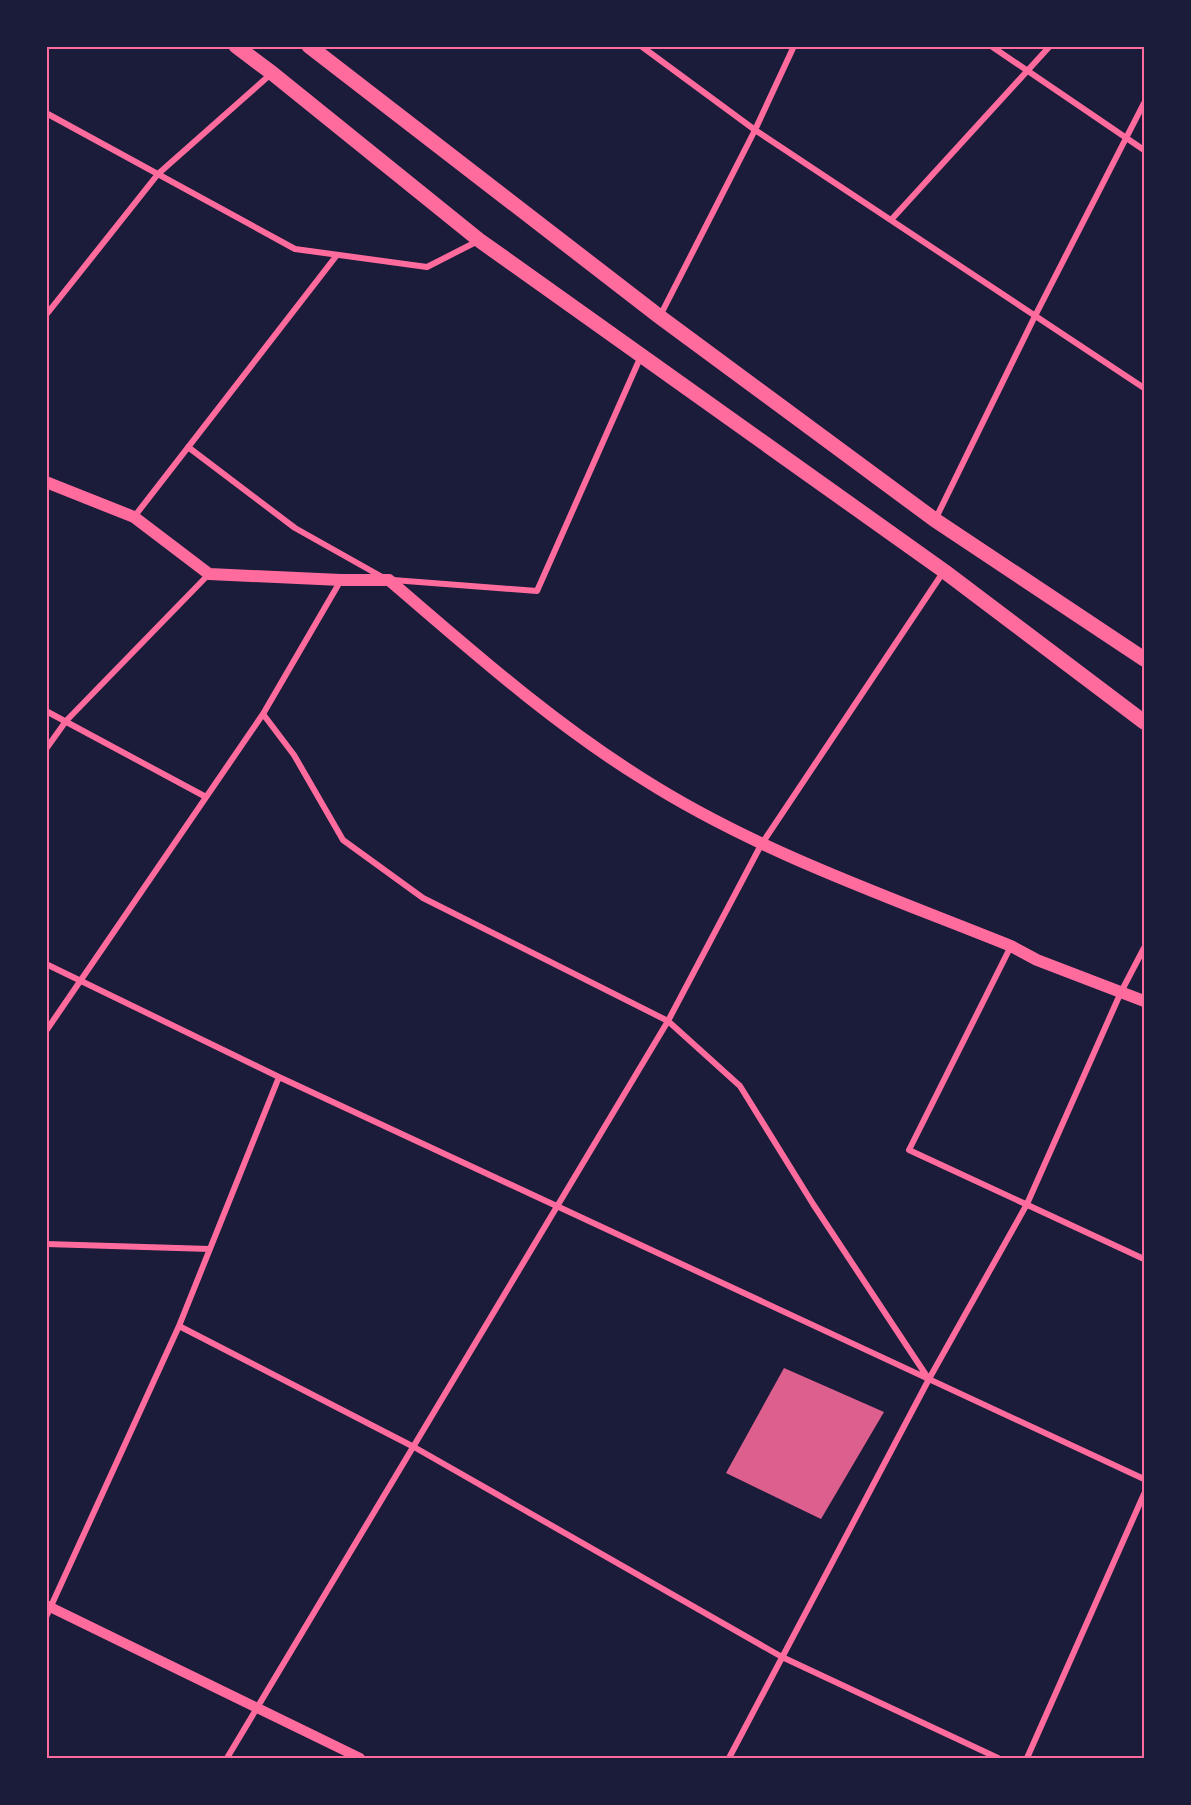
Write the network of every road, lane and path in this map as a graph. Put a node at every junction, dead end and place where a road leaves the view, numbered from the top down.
1 (236, 46) edge
2 (309, 46) edge
3 (641, 46) edge
4 (794, 46) edge
5 (991, 46) edge
6 (1050, 46) edge
7 (1027, 71) junction
8 (272, 73) junction
9 (1144, 103) edge
10 (46, 113) edge
11 (755, 130) junction
12 (1127, 139) junction
13 (1144, 150) edge
14 (158, 174) junction
15 (891, 220) junction
16 (479, 240) junction
17 (337, 255) junction
18 (46, 315) edge
19 (660, 316) junction
20 (1035, 316) junction
21 (641, 356) junction
22 (1144, 388) edge
23 (188, 447) junction
24 (46, 482) edge
25 (134, 517) junction
26 (935, 520) junction
27 (945, 571) junction
28 (209, 574) junction
29 (340, 580) junction
30 (388, 580) junction
31 (1144, 659) edge
32 (46, 711) edge
33 (263, 714) junction
34 (66, 721) junction
35 (1144, 722) edge
36 (46, 749) edge
37 (206, 797) junction
38 (761, 845) junction
39 (1011, 946) junction
40 (1144, 948) edge
41 (46, 964) edge
42 (80, 980) junction
43 (1121, 992) junction
44 (1144, 1001) edge
45 (668, 1021) junction
46 (46, 1031) edge
47 (279, 1077) junction
48 (1026, 1204) junction
49 (558, 1207) junction
50 (46, 1244) edge
51 (210, 1249) junction
52 (1144, 1259) edge
53 (179, 1326) junction
54 (929, 1379) junction
55 (414, 1447) junction
56 (1144, 1479) edge
57 (1144, 1494) edge
58 (48, 1610) edge
59 (782, 1658) junction
60 (258, 1707) junction
61 (227, 1758) edge
62 (360, 1758) edge
63 (729, 1758) edge
64 (998, 1758) edge
65 (1027, 1758) edge

1 - 8 main road
2 - 19 main road
3 - 11 street
4 - 11 street
5 - 7 street
6 - 7 street
7 - 12 street
7 - 15 street
8 - 14 street
8 - 16 main road
9 - 12 street
10 - 14 street
11 - 15 street
11 - 19 street
12 - 13 street
12 - 20 street
14 - 17 street
14 - 18 street
15 - 20 street
16 - 17 street
16 - 21 main road
17 - 23 street
19 - 26 main road
20 - 22 street
20 - 26 street
21 - 27 main road
21 - 30 street
23 - 25 street
23 - 30 street
24 - 25 main road
25 - 28 main road
26 - 31 main road
27 - 35 main road
27 - 38 street
28 - 29 main road
28 - 34 street
29 - 30 main road
29 - 33 street
30 - 38 main road
32 - 34 street
33 - 37 street
33 - 45 street
34 - 36 street
34 - 37 street
37 - 42 street
38 - 39 main road
38 - 45 street
39 - 43 main road
39 - 48 street
40 - 43 street
41 - 42 street
42 - 46 street
42 - 47 street
43 - 44 main road
43 - 48 street
45 - 49 street
45 - 54 street
47 - 49 street
47 - 51 street
48 - 52 street
48 - 54 street
49 - 54 street
49 - 55 street
50 - 51 street
51 - 53 street
53 - 55 street
53 - 58 street
54 - 56 street
54 - 59 street
55 - 59 street
55 - 60 street
57 - 65 street
58 - 60 street
59 - 63 street
59 - 64 street
60 - 61 street
60 - 62 street

